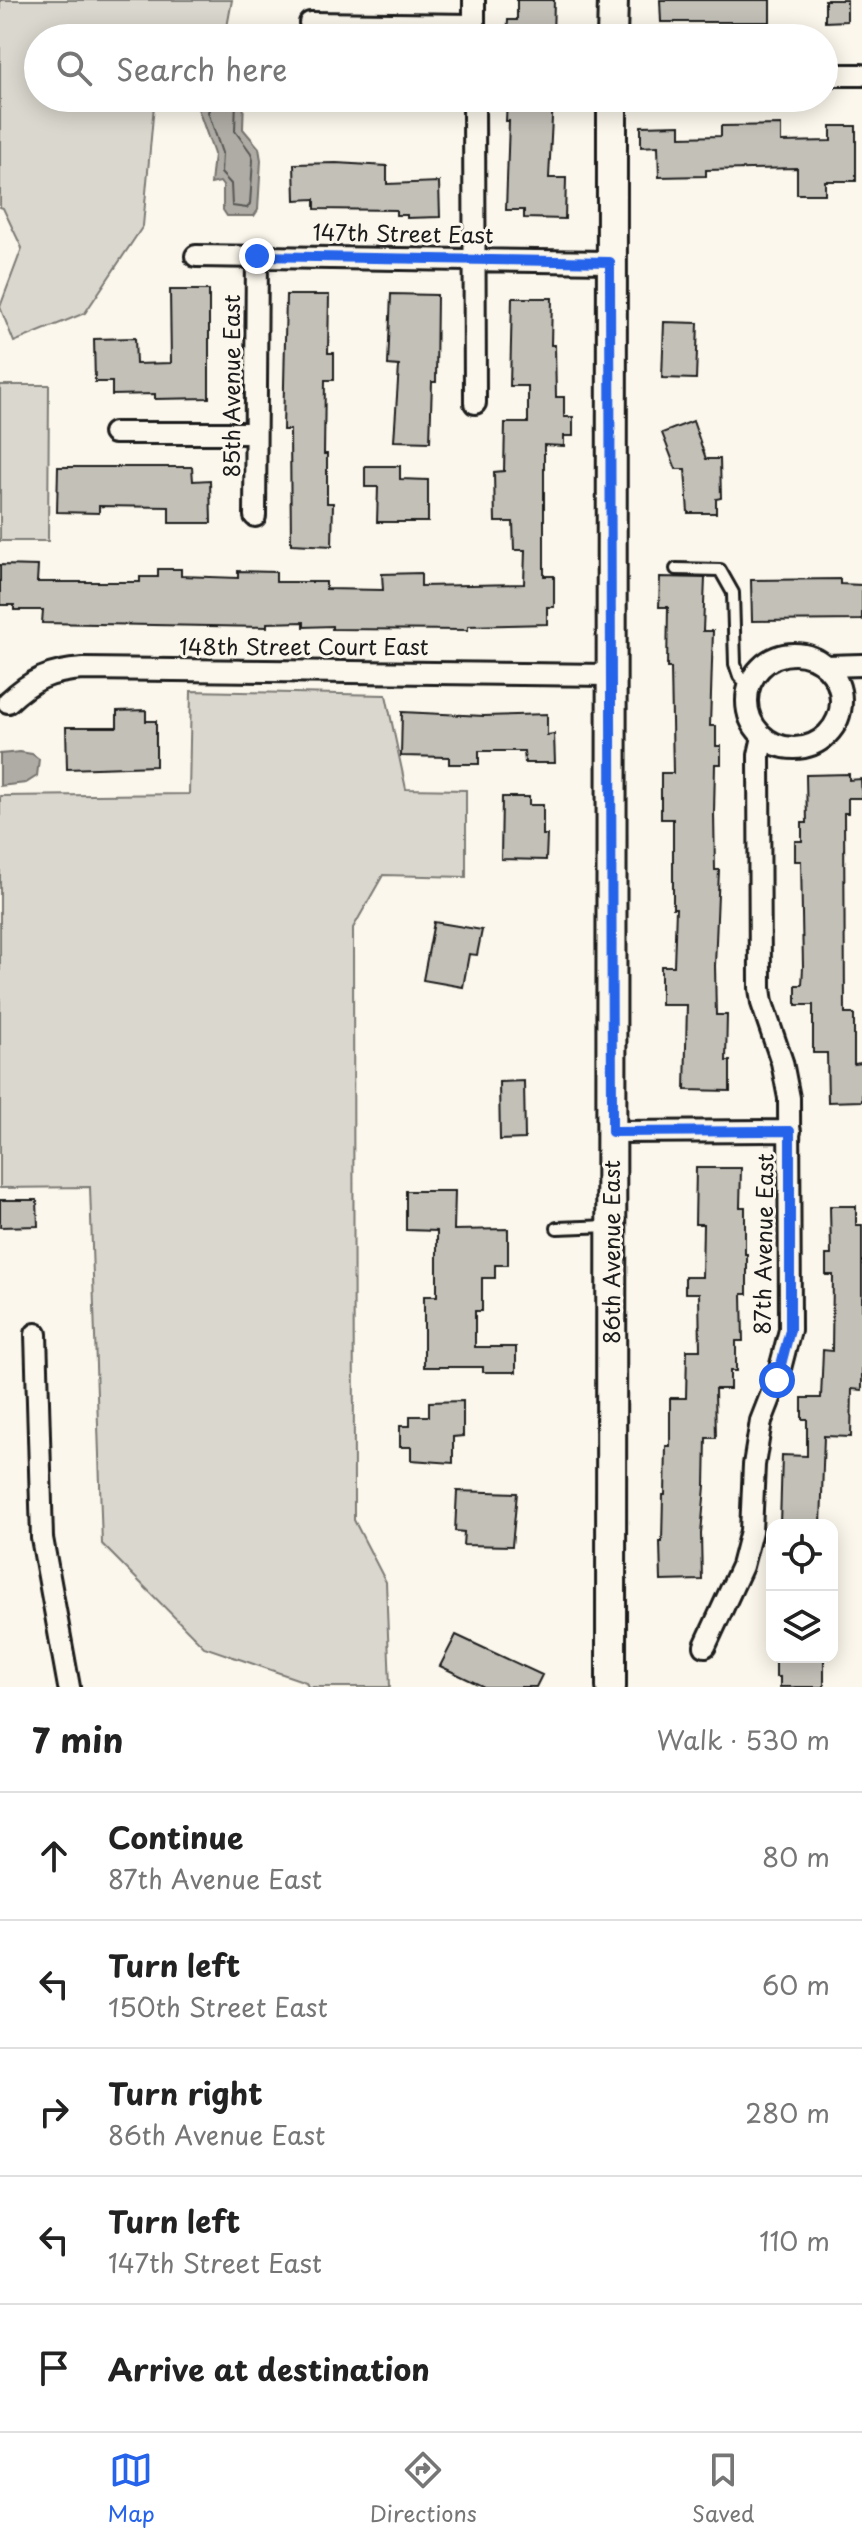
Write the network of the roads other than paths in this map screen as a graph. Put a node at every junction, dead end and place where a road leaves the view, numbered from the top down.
1 (474, 0) edge
2 (613, 0) edge
3 (310, 23) dead end
4 (330, 24) edge
5 (474, 24) edge
6 (612, 24) edge
7 (838, 75) edge
8 (862, 75) edge
9 (474, 112) edge
10 (612, 112) edge
11 (196, 256) dead end
12 (257, 256) junction
13 (475, 260) junction
14 (610, 262) junction
15 (475, 403) dead end
16 (114, 433) dead end
17 (255, 433) junction
18 (255, 516) dead end
19 (676, 569) dead end
20 (862, 665) edge
21 (826, 666) junction
22 (610, 675) junction
23 (749, 686) junction
24 (8, 702) dead end
25 (763, 737) junction
26 (790, 1131) junction
27 (612, 1132) junction
28 (612, 1226) junction
29 (557, 1228) dead end
30 (36, 1334) dead end
31 (705, 1646) dead end
32 (69, 1687) edge
33 (611, 1687) edge

1 - 5 street
2 - 6 street
3 - 4 street
7 - 8 street
9 - 13 street
10 - 14 street, 86th Avenue East
11 - 12 street, 147th Street East
12 - 13 street, 147th Street East
12 - 17 street, 85th Avenue East
13 - 14 street, 147th Street East
13 - 15 street
14 - 22 street, 86th Avenue East
16 - 17 street
17 - 18 street, 85th Avenue East
19 - 23 lane
20 - 21 street
21 - 23 street
21 - 25 street
22 - 24 street, 148th Street Court East
22 - 27 street, 86th Avenue East
23 - 25 street
25 - 26 street, 87th Avenue East
26 - 27 street
26 - 31 street, 87th Avenue East
27 - 28 street, 86th Avenue East
28 - 29 lane
28 - 33 street, 86th Avenue East
30 - 32 street

